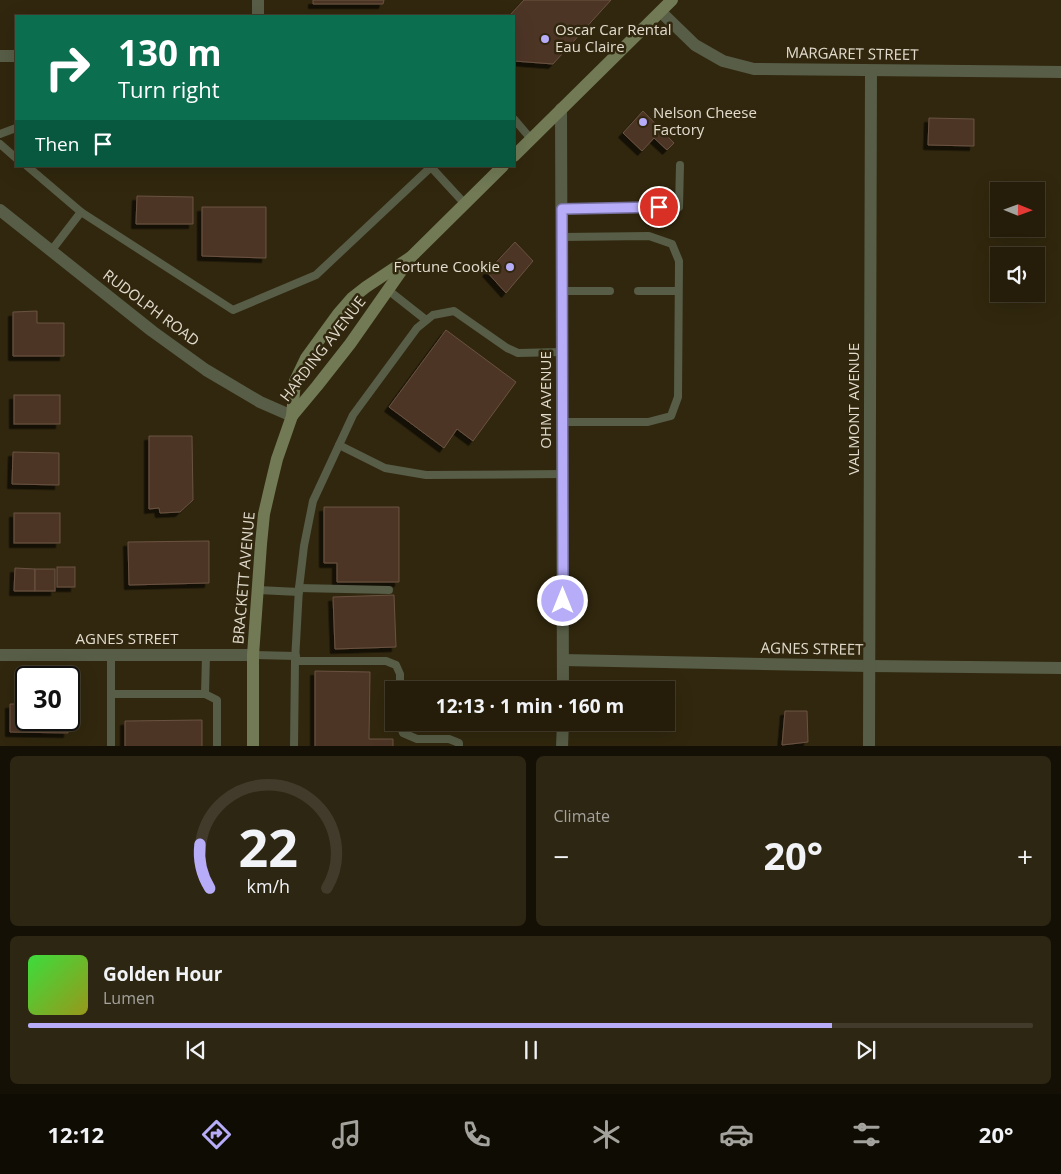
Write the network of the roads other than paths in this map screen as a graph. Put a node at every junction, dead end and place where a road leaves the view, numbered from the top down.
1 (258, 0) edge
2 (672, 0) edge
3 (661, 12) junction
4 (258, 15) edge
5 (0, 56) edge
6 (15, 56) edge
7 (872, 71) junction
8 (1061, 72) edge
9 (561, 109) junction
10 (515, 121) edge
11 (15, 128) edge
12 (0, 134) edge
13 (531, 139) junction
14 (0, 144) edge
15 (515, 155) edge
16 (15, 157) edge
17 (680, 166) dead end
18 (28, 167) edge
19 (431, 167) edge
20 (433, 167) edge
21 (503, 167) edge
22 (465, 204) junction
23 (562, 209) junction
24 (0, 210) edge
25 (81, 212) junction
26 (562, 237) junction
27 (51, 250) junction
28 (411, 257) junction
29 (388, 290) junction
30 (562, 291) junction
31 (610, 291) dead end
32 (638, 291) dead end
33 (678, 291) junction
34 (426, 320) junction
35 (562, 352) junction
36 (292, 416) junction
37 (562, 422) junction
38 (339, 445) junction
39 (563, 474) junction
40 (258, 590) junction
41 (299, 590) junction
42 (389, 590) dead end
43 (0, 655) edge
44 (111, 655) junction
45 (206, 655) junction
46 (253, 655) junction
47 (295, 658) junction
48 (563, 660) junction
49 (869, 666) junction
50 (1061, 668) edge
51 (400, 681) edge
52 (563, 681) edge
53 (111, 694) junction
54 (205, 694) junction
55 (402, 731) edge
56 (562, 731) edge
57 (111, 746) edge
58 (217, 746) edge
59 (253, 746) edge
60 (294, 746) edge
61 (459, 746) edge
62 (562, 746) edge
63 (869, 746) edge

1 - 4 street
2 - 3 main road
3 - 7 street, MARGARET STREET
3 - 9 main road
5 - 6 street
7 - 8 street, MARGARET STREET
7 - 49 street, VALMONT AVENUE
9 - 13 main road
9 - 23 street, OHM AVENUE
10 - 13 lane
11 - 12 lane
13 - 15 main road
14 - 16 lane
17 - 23 lane
18 - 25 lane
19 - 25 lane
20 - 22 lane
21 - 22 main road, HARDING AVENUE
22 - 28 main road, HARDING AVENUE
23 - 26 street, OHM AVENUE
24 - 27 street, RUDOLPH ROAD
25 - 27 lane
26 - 30 street, OHM AVENUE
26 - 33 lane
27 - 36 street, RUDOLPH ROAD
28 - 29 main road, HARDING AVENUE
28 - 36 main road, HARDING AVENUE
29 - 34 lane
29 - 36 main road, HARDING AVENUE
30 - 31 lane
30 - 35 street, OHM AVENUE
32 - 33 lane
33 - 37 lane
34 - 35 lane
34 - 38 lane
35 - 37 street, OHM AVENUE
36 - 40 main road, BRACKETT AVENUE
37 - 39 street, OHM AVENUE
38 - 39 lane
38 - 41 lane
39 - 48 street, OHM AVENUE
40 - 41 lane
40 - 46 main road, BRACKETT AVENUE
41 - 42 lane
41 - 47 lane
43 - 44 street, AGNES STREET
44 - 45 street, AGNES STREET
44 - 53 lane
45 - 46 street, AGNES STREET
45 - 54 lane
46 - 47 lane
46 - 59 main road, BRACKETT AVENUE
47 - 51 lane
47 - 60 lane
48 - 49 street, AGNES STREET
48 - 52 street, OHM AVENUE
49 - 50 street, AGNES STREET
49 - 63 street, VALMONT AVENUE
53 - 54 lane
53 - 57 lane
54 - 58 lane
55 - 61 lane
56 - 62 street

